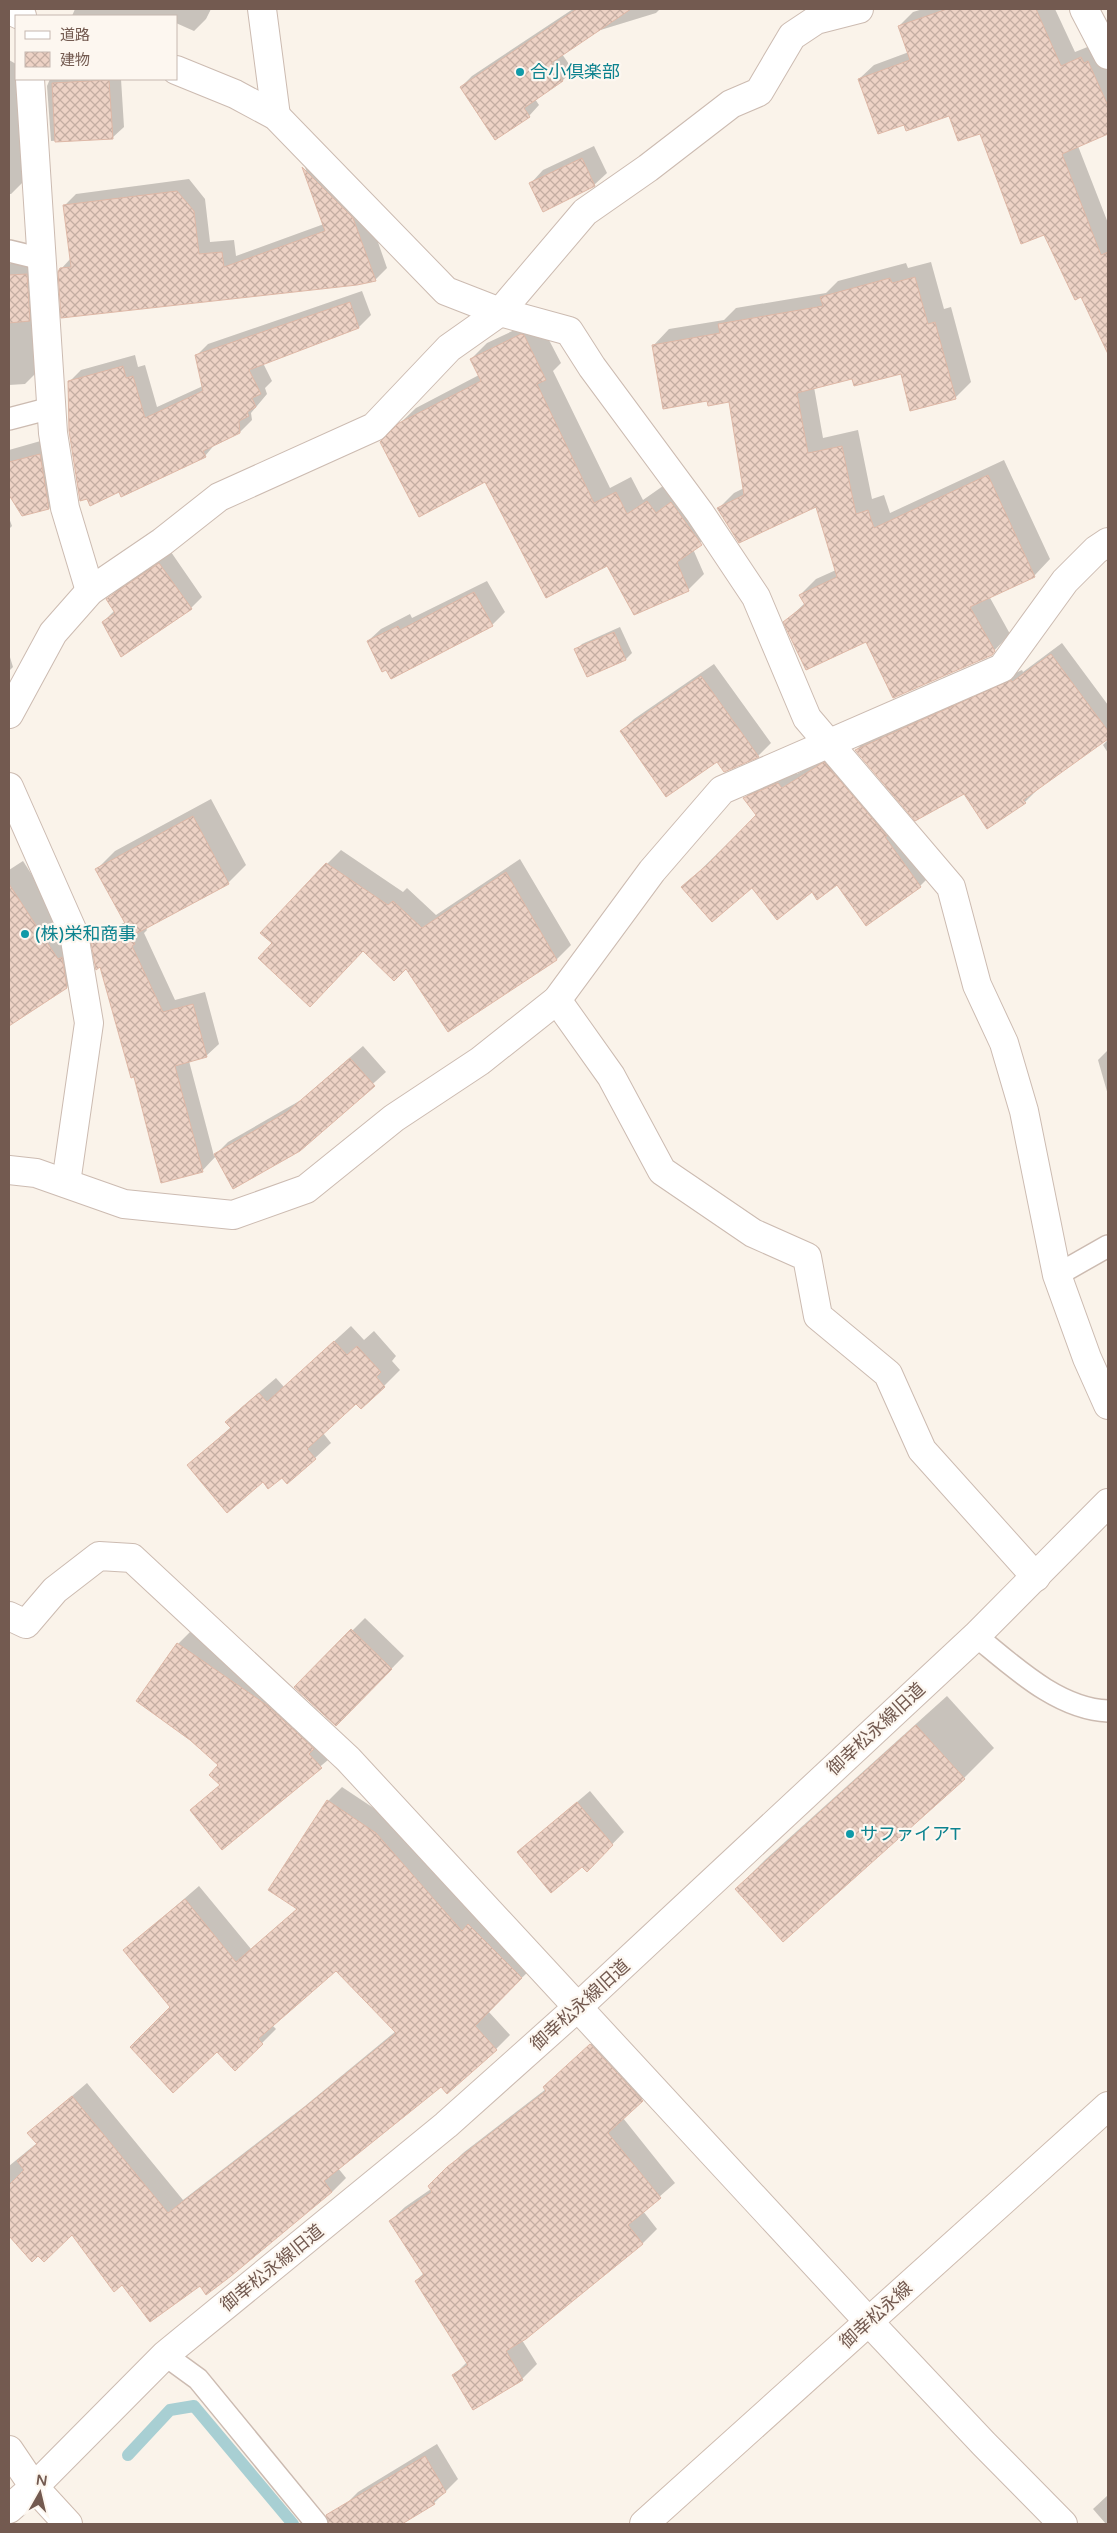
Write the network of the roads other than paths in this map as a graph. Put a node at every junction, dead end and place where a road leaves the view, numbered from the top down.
1 (262, 9) edge
2 (859, 9) edge
3 (1084, 9) edge
4 (1108, 55) edge
5 (178, 71) edge
6 (30, 80) edge
7 (276, 116) junction
8 (9, 251) edge
9 (42, 259) junction
10 (500, 312) junction
11 (51, 408) junction
12 (9, 419) edge
13 (1108, 542) edge
14 (90, 590) junction
15 (9, 714) edge
16 (828, 743) junction
17 (9, 787) edge
18 (558, 1000) junction
19 (9, 1170) edge
20 (66, 1183) junction
21 (1108, 1246) edge
22 (1056, 1275) junction
23 (1108, 1405) edge
24 (1108, 1503) edge
25 (1036, 1577) junction
26 (9, 1616) edge
27 (976, 1636) junction
28 (1108, 1711) edge
29 (578, 2007) junction
30 (1108, 2106) edge
31 (869, 2322) junction
32 (165, 2355) junction
33 (9, 2450) edge
34 (34, 2487) junction
35 (9, 2509) edge
36 (68, 2524) edge
37 (317, 2524) edge
38 (644, 2524) edge
39 (1064, 2524) edge

1 - 7 street
2 - 10 street
3 - 4 street
5 - 7 street
6 - 9 street
7 - 10 street
8 - 9 lane
9 - 11 street
10 - 14 street
10 - 16 street
11 - 12 lane
11 - 14 street
13 - 16 street
14 - 15 street
16 - 18 street
16 - 22 street
17 - 20 street
18 - 20 street
18 - 25 street
19 - 20 street
21 - 22 lane
22 - 23 street
24 - 25 street, 御幸松永線旧道
25 - 27 street, 御幸松永線旧道
26 - 29 street
27 - 28 lane
27 - 29 street, 御幸松永線旧道
29 - 31 street
29 - 32 street, 御幸松永線旧道
30 - 31 street, 御幸松永線
31 - 38 street, 御幸松永線
31 - 39 street
32 - 34 street, 御幸松永線旧道
32 - 37 lane
33 - 34 street
34 - 35 street
34 - 36 street

